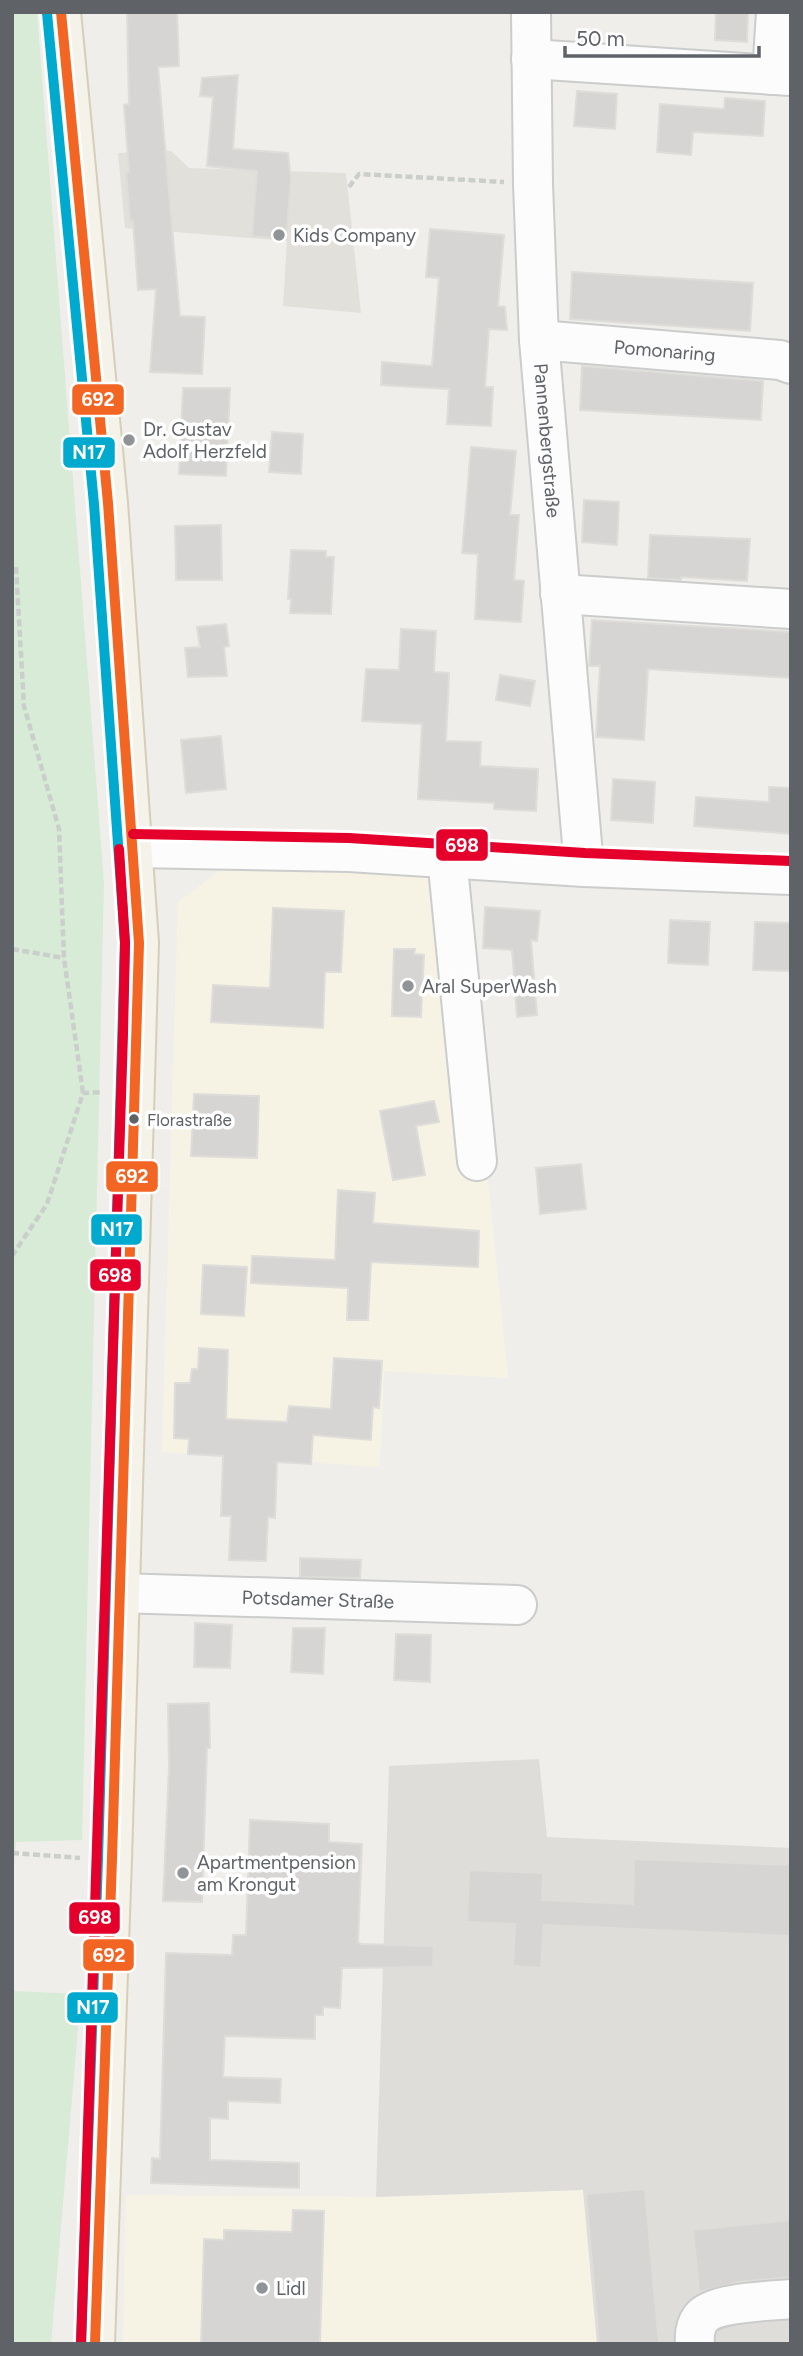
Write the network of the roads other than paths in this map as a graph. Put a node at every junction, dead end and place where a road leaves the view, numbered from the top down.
1 (61, 12) edge
2 (531, 12) edge
3 (776, 12) edge
4 (531, 59) junction
5 (781, 76) edge
6 (539, 340) junction
7 (791, 364) edge
8 (560, 594) junction
9 (791, 609) edge
10 (133, 848) junction
11 (447, 857) junction
12 (584, 867) junction
13 (791, 876) edge
14 (477, 1161) dead end
15 (118, 1594) junction
16 (517, 1605) dead end
17 (791, 2299) edge
18 (95, 2344) edge
19 (695, 2344) edge

1 - 10 main road
2 - 4 street, Pannenbergstraße
3 - 5 street
4 - 5 street
4 - 6 street, Pannenbergstraße
6 - 7 street, Pomonaring
6 - 8 street, Pannenbergstraße
8 - 9 street
8 - 12 street, Pannenbergstraße
10 - 11 street
10 - 15 main road
11 - 12 street
11 - 14 street
12 - 13 street
15 - 16 street, Potsdamer Straße
15 - 18 main road
17 - 19 street

